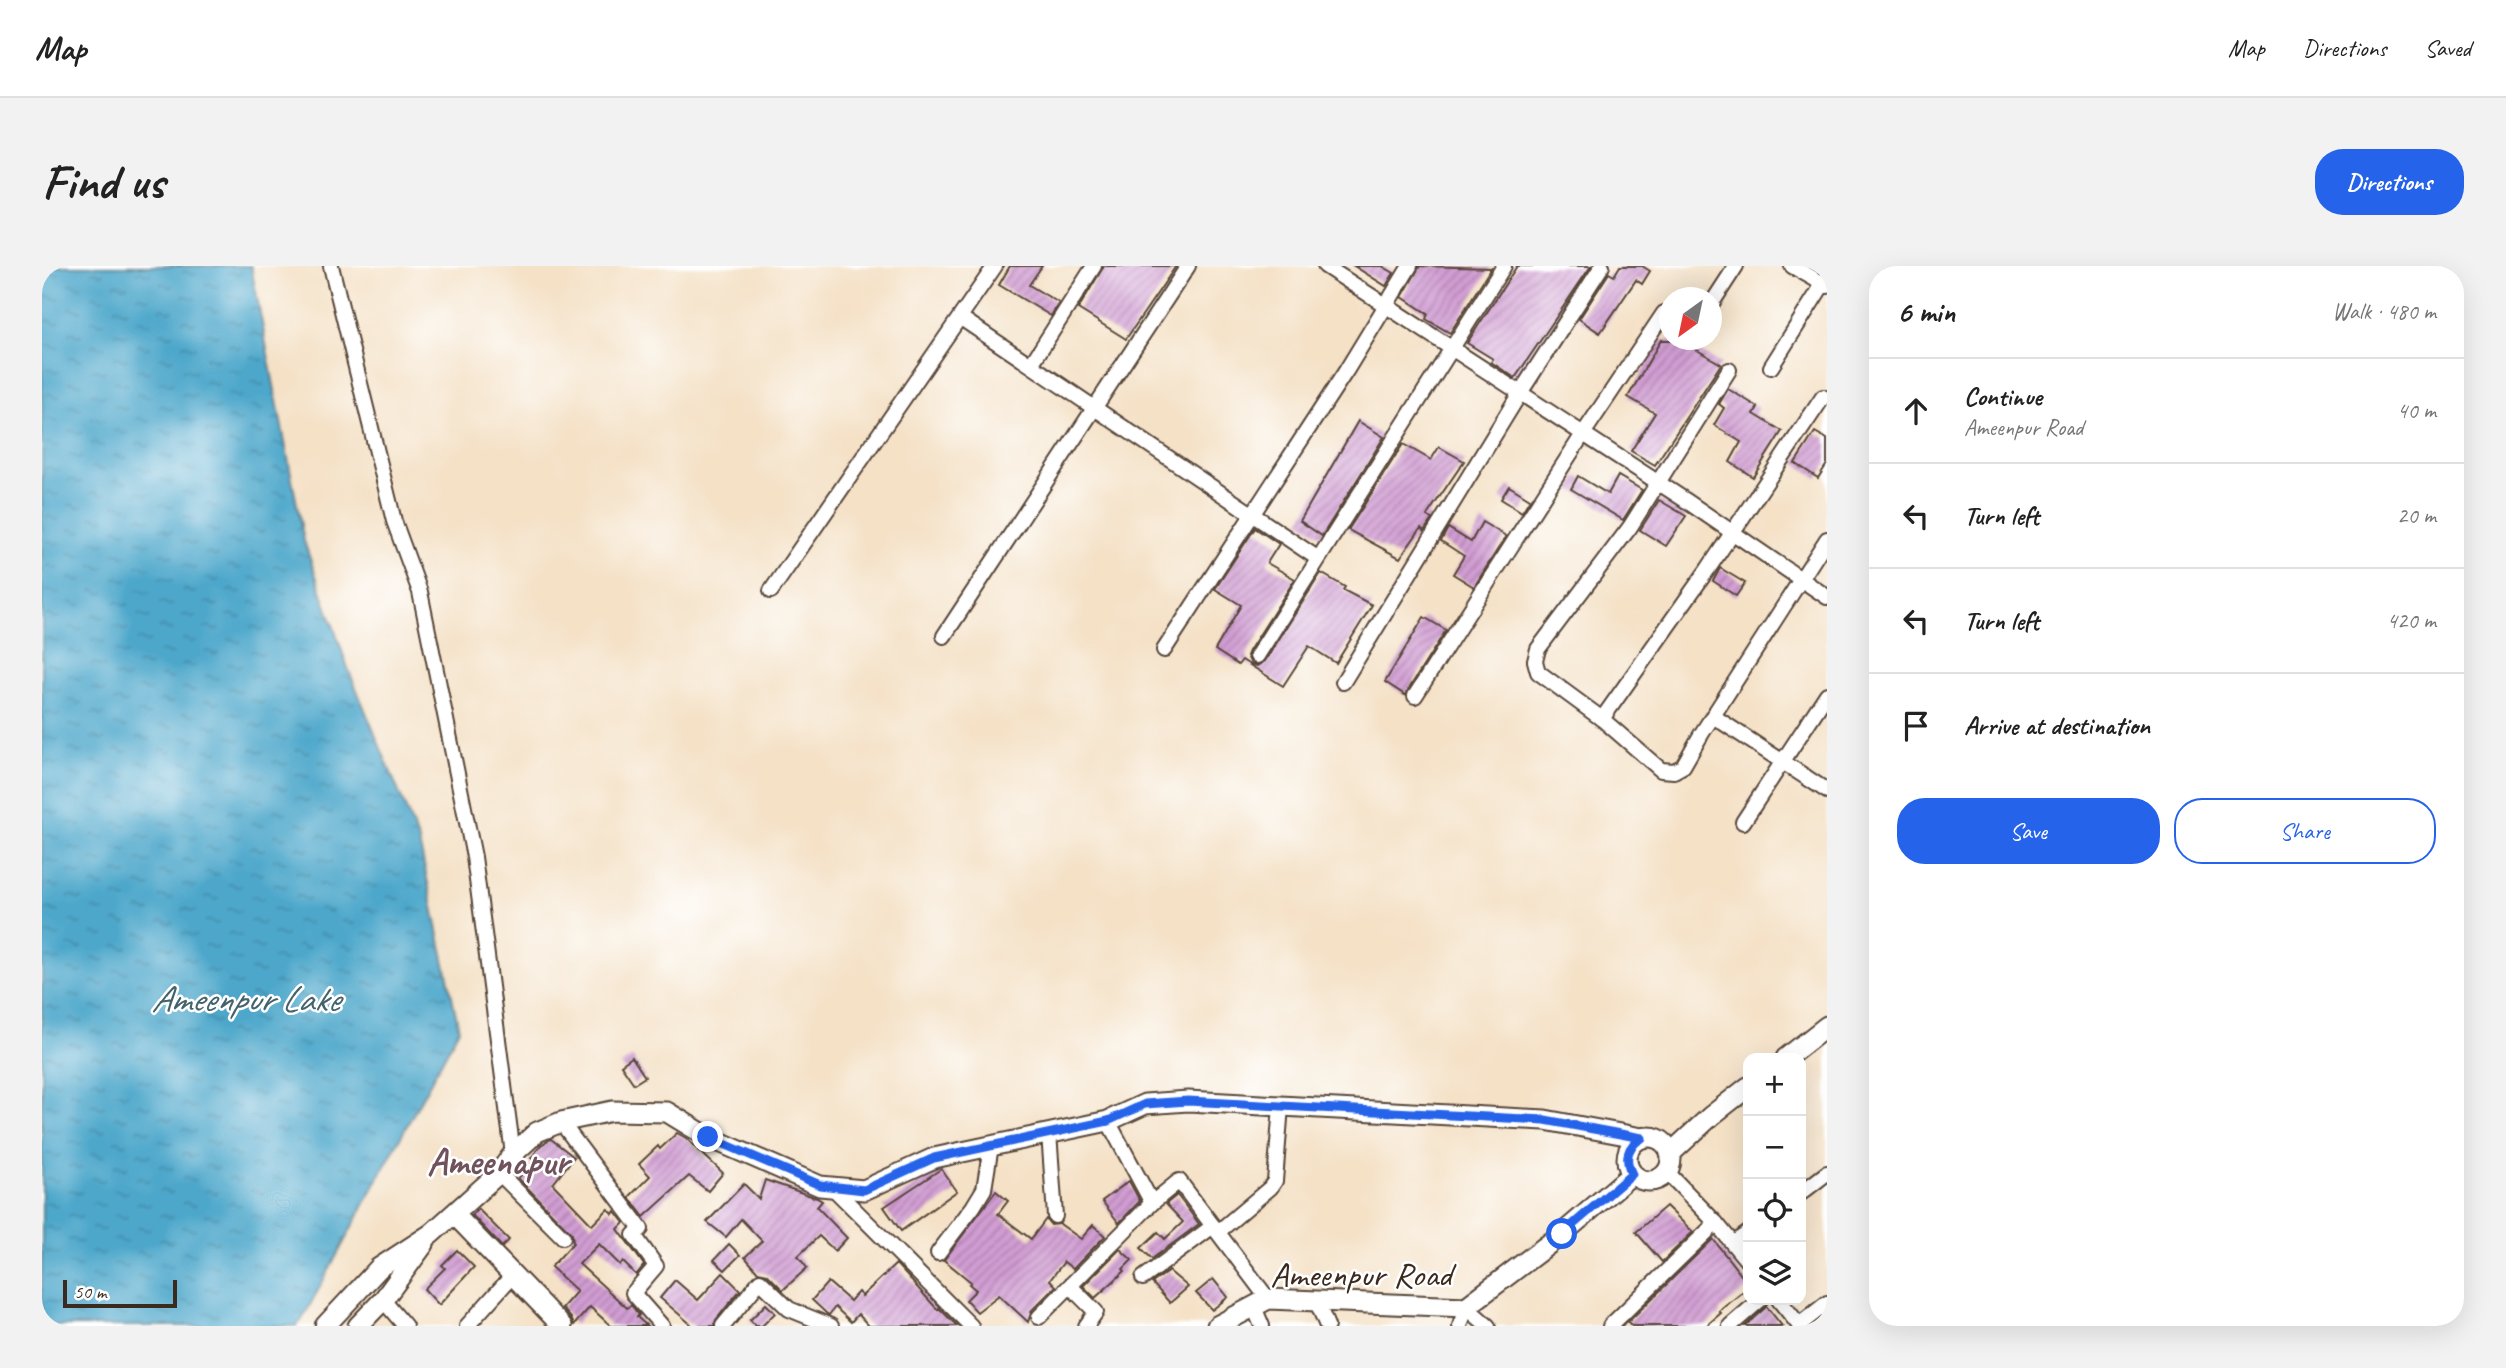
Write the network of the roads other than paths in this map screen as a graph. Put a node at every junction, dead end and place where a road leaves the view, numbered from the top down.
1 (331, 266) edge
2 (995, 266) edge
3 (1094, 266) edge
4 (1188, 266) edge
5 (1325, 266) edge
6 (1410, 266) edge
7 (1504, 266) edge
8 (1602, 266) edge
9 (1736, 266) edge
10 (1792, 266) edge
11 (1826, 283) edge
12 (1722, 288) edge
13 (1385, 306) junction
14 (961, 318) junction
15 (1659, 320) edge
16 (1451, 349) junction
17 (1032, 363) junction
18 (1771, 368) dead end
19 (1729, 369) dead end
20 (1520, 393) junction
21 (1823, 397) dead end
22 (1094, 406) junction
23 (1583, 434) junction
24 (1659, 483) junction
25 (1252, 513) junction
26 (1732, 532) junction
27 (1827, 539) edge
28 (1317, 558) junction
29 (1801, 579) junction
30 (771, 591) dead end
31 (1827, 597) edge
32 (944, 636) dead end
33 (1164, 650) dead end
34 (1257, 656) dead end
35 (1343, 682) dead end
36 (1827, 694) edge
37 (1415, 696) dead end
38 (1823, 710) edge
39 (1713, 716) junction
40 (1602, 719) junction
41 (1782, 762) junction
42 (1827, 791) edge
43 (1743, 822) dead end
44 (1827, 1026) edge
45 (1792, 1053) edge
46 (1743, 1091) edge
47 (1281, 1106) junction
48 (1711, 1116) junction
49 (1108, 1121) junction
50 (561, 1122) junction
51 (1049, 1133) junction
52 (1649, 1138) junction
53 (991, 1146) junction
54 (513, 1154) junction
55 (1669, 1162) junction
56 (499, 1173) junction
57 (1827, 1173) edge
58 (1632, 1174) junction
59 (833, 1188) junction
60 (1806, 1189) edge
61 (1152, 1203) junction
62 (455, 1215) junction
63 (1055, 1216) dead end
64 (1716, 1223) junction
65 (1215, 1229) junction
66 (431, 1234) junction
67 (564, 1237) dead end
68 (1743, 1237) edge
69 (1734, 1244) junction
70 (938, 1253) dead end
71 (1743, 1256) edge
72 (512, 1276) junction
73 (1143, 1278) dead end
74 (1070, 1286) junction
75 (383, 1300) junction
76 (1317, 1302) junction
77 (1261, 1303) junction
78 (1827, 1303) edge
79 (1754, 1305) edge
80 (1783, 1305) edge
81 (1039, 1317) dead end
82 (1463, 1317) edge
83 (325, 1326) edge
84 (358, 1326) edge
85 (405, 1326) edge
86 (467, 1326) edge
87 (562, 1326) edge
88 (662, 1326) edge
89 (723, 1326) edge
90 (831, 1326) edge
91 (971, 1326) edge
92 (1086, 1326) edge
93 (1217, 1326) edge
94 (1262, 1326) edge
95 (1327, 1326) edge
96 (1488, 1326) edge
97 (1610, 1326) edge
98 (1730, 1326) edge
99 (1800, 1326) edge

1 - 54 street
2 - 14 street
3 - 17 street
4 - 22 street
5 - 13 street
6 - 13 street
7 - 16 street
8 - 20 street
9 - 12 street
10 - 11 street
11 - 18 street
13 - 16 street
13 - 25 street
14 - 17 street
14 - 30 street
15 - 23 street
16 - 20 street
16 - 28 street
17 - 22 street
19 - 24 street
20 - 23 street
20 - 35 street
21 - 26 street
22 - 25 street
22 - 32 street
23 - 24 street
23 - 37 street
24 - 26 street
24 - 40 street
25 - 28 street
25 - 33 street
26 - 29 street
26 - 40 street
27 - 29 street
28 - 34 street
29 - 31 street
29 - 39 street
36 - 38 street
38 - 41 street
39 - 40 street
39 - 41 street
41 - 42 street
41 - 43 street
44 - 45 street
46 - 48 street
47 - 49 street
47 - 52 street
47 - 65 street
48 - 52 street
48 - 55 street
49 - 51 street
49 - 61 street
50 - 54 street
50 - 59 street
50 - 88 street
51 - 53 street
51 - 63 street
52 - 55 street
52 - 58 street
53 - 59 street
53 - 70 street
54 - 56 street
55 - 58 street
55 - 64 street
56 - 62 street
56 - 67 street
57 - 60 street
58 - 82 street, Ameenpur Road
59 - 91 street
61 - 65 street
61 - 74 street
62 - 66 street
62 - 72 street
64 - 69 street
64 - 97 street
65 - 73 street
65 - 77 street
66 - 75 street
66 - 83 street
68 - 69 street
69 - 71 street
72 - 86 street
72 - 87 street
74 - 81 street
74 - 92 street
75 - 84 street
75 - 85 street
76 - 77 street, Ameenpur Road
76 - 82 street, Ameenpur Road
76 - 95 street
77 - 93 street, Ameenpur Road
77 - 94 street
78 - 99 street
79 - 98 street
80 - 99 street
82 - 96 street
89 - 90 street

